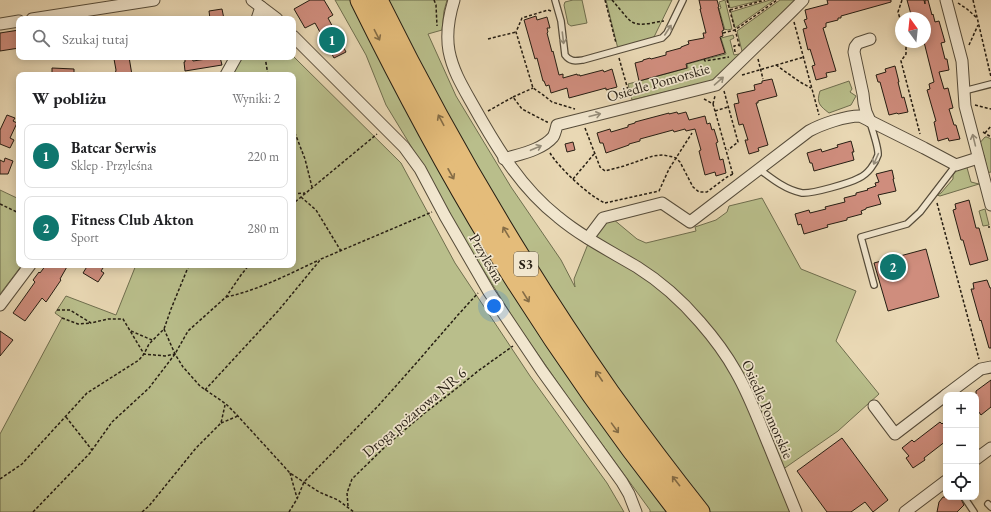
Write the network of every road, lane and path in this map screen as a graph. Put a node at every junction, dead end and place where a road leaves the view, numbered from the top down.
1 (154, 0) edge
2 (360, 0) edge
3 (378, 0) edge
4 (454, 0) edge
5 (555, 0) edge
6 (612, 0) edge
7 (683, 0) edge
8 (727, 0) edge
9 (765, 0) edge
10 (777, 0) edge
11 (803, 0) edge
12 (902, 0) edge
13 (973, 0) edge
14 (951, 1) edge
15 (256, 3) edge
16 (729, 10) junction
17 (791, 12) junction
18 (898, 12) edge
19 (559, 14) junction
20 (51, 16) edge
21 (256, 16) edge
22 (273, 16) edge
23 (977, 18) junction
24 (674, 20) junction
25 (16, 21) edge
26 (0, 24) edge
27 (979, 24) junction
28 (735, 30) junction
29 (516, 32) junction
30 (723, 33) dead end
31 (296, 39) edge
32 (870, 39) dead end
33 (488, 40) dead end
34 (739, 45) junction
35 (906, 48) edge
36 (740, 50) dead end
37 (961, 55) junction
38 (804, 57) junction
39 (704, 59) dead end
40 (758, 59) dead end
41 (234, 60) edge
42 (266, 60) edge
43 (776, 65) junction
44 (760, 69) junction
45 (228, 72) edge
46 (268, 72) edge
47 (739, 76) dead end
48 (991, 77) edge
49 (763, 79) dead end
50 (991, 84) edge
51 (723, 85) dead end
52 (533, 88) junction
53 (812, 89) junction
54 (964, 91) junction
55 (688, 92) junction
56 (513, 97) dead end
57 (965, 103) junction
58 (728, 107) junction
59 (991, 109) edge
60 (715, 111) junction
61 (581, 115) junction
62 (870, 121) junction
63 (822, 125) junction
64 (381, 130) dead end
65 (692, 133) dead end
66 (296, 136) edge
67 (545, 144) junction
68 (924, 148) junction
69 (727, 151) junction
70 (595, 154) junction
71 (676, 158) junction
72 (978, 158) junction
73 (504, 159) junction
74 (956, 165) junction
75 (759, 169) junction
76 (573, 178) junction
77 (312, 188) junction
78 (306, 193) junction
79 (934, 193) junction
80 (296, 194) edge
81 (301, 197) junction
82 (296, 203) edge
83 (0, 204) edge
84 (991, 205) edge
85 (441, 208) junction
86 (16, 212) edge
87 (588, 238) junction
88 (341, 251) junction
89 (321, 259) junction
90 (28, 268) edge
91 (188, 268) edge
92 (247, 268) edge
93 (874, 285) dead end
94 (481, 291) dead end
95 (226, 297) junction
96 (0, 305) edge
97 (57, 310) dead end
98 (62, 318) dead end
99 (92, 323) junction
100 (164, 329) junction
101 (131, 331) junction
102 (152, 340) junction
103 (522, 340) junction
104 (144, 354) junction
105 (175, 354) junction
106 (986, 368) edge
107 (205, 390) junction
108 (950, 392) edge
109 (943, 397) edge
110 (226, 404) junction
111 (874, 406) dead end
112 (238, 416) junction
113 (66, 417) junction
114 (221, 423) junction
115 (991, 448) edge
116 (92, 450) junction
117 (979, 457) edge
118 (290, 473) junction
119 (0, 479) edge
120 (304, 482) junction
121 (943, 483) edge
122 (297, 499) junction
123 (966, 500) edge
124 (348, 506) junction
125 (33, 512) edge
126 (142, 512) edge
127 (290, 512) edge
128 (354, 512) edge
129 (636, 512) edge
130 (679, 512) edge
131 (700, 512) edge
132 (796, 512) edge
133 (905, 512) edge
134 (974, 512) edge

1 - 20 street
2 -> 130 highway, S3
131 -> 3 highway, S3
4 - 73 street, Osiedle Pomorskie
5 - 19 lane
6 - 24 path
7 - 24 lane
8 - 16 path
9 - 16 path
10 - 28 path
11 - 17 street, Osiedle Pomorskie
12 - 18 path
13 - 23 path
14 - 23 path
14 - 37 street
15 - 21 street
15 - 22 street
16 - 28 path
17 - 38 path
55 -> 17 street, Osiedle Pomorskie
19 -> 24 lane
19 - 29 path
23 - 27 path
25 - 26 street
27 - 37 path
27 - 48 path
28 - 30 path
28 - 34 path
29 - 33 path
29 - 52 path
31 - 85 street, Przyleśna
32 - 62 street
34 - 36 path
34 - 39 path
35 - 68 path
37 - 54 street
38 - 43 path
38 - 53 path
40 - 44 path
41 - 45 street
42 - 46 path
43 - 44 path
43 - 53 path
44 - 47 path
44 - 49 path
50 - 54 lane
51 - 58 path
52 - 56 path
52 - 61 path
53 - 63 path
54 - 57 street
55 - 60 path
61 -> 55 street, Osiedle Pomorskie
57 - 59 path
72 -> 57 street
58 - 60 path
58 - 69 path
60 - 69 path
61 - 67 street, Osiedle Pomorskie
61 - 70 path
62 - 63 street
62 - 68 street
62 -> 75 lane
63 - 75 street
64 - 77 path
65 - 71 path
66 - 77 path
73 -> 67 street
67 - 76 path
68 - 74 street
69 - 71 path
70 - 71 path
70 - 76 path
71 - 76 path
72 - 74 street
72 - 84 street
73 - 87 street, Osiedle Pomorskie
74 - 79 lane
75 - 87 street
77 - 78 path
78 - 80 path
78 - 81 path
79 - 93 lane
79 - 106 path
81 - 82 path
81 - 88 path
83 - 86 path
85 - 88 path
85 - 103 street, Przyleśna
87 - 132 street, Osiedle Pomorskie
88 - 89 path
89 - 95 path
89 - 107 path
90 - 96 street
91 - 100 path
92 - 95 path
94 - 120 path
95 - 105 path
97 - 99 path
98 - 99 path
99 - 101 path
100 - 102 path
100 - 105 path
101 - 102 path
101 - 104 path
102 - 104 path
103 - 124 path, Droga pożarowa NR 6
103 - 129 street, Przyleśna
104 - 105 path
104 - 113 path
105 - 107 path
105 - 116 path
106 - 108 street
107 - 110 path
109 - 111 street
110 - 112 path
110 - 114 path
112 - 114 path
112 - 118 path
113 - 116 path
113 - 119 path
114 - 126 path
115 - 117 street
116 - 125 path
118 - 120 path
118 - 122 path
120 - 122 path
120 - 124 path
121 - 133 street
122 - 127 path
123 - 134 lane
124 - 128 path

